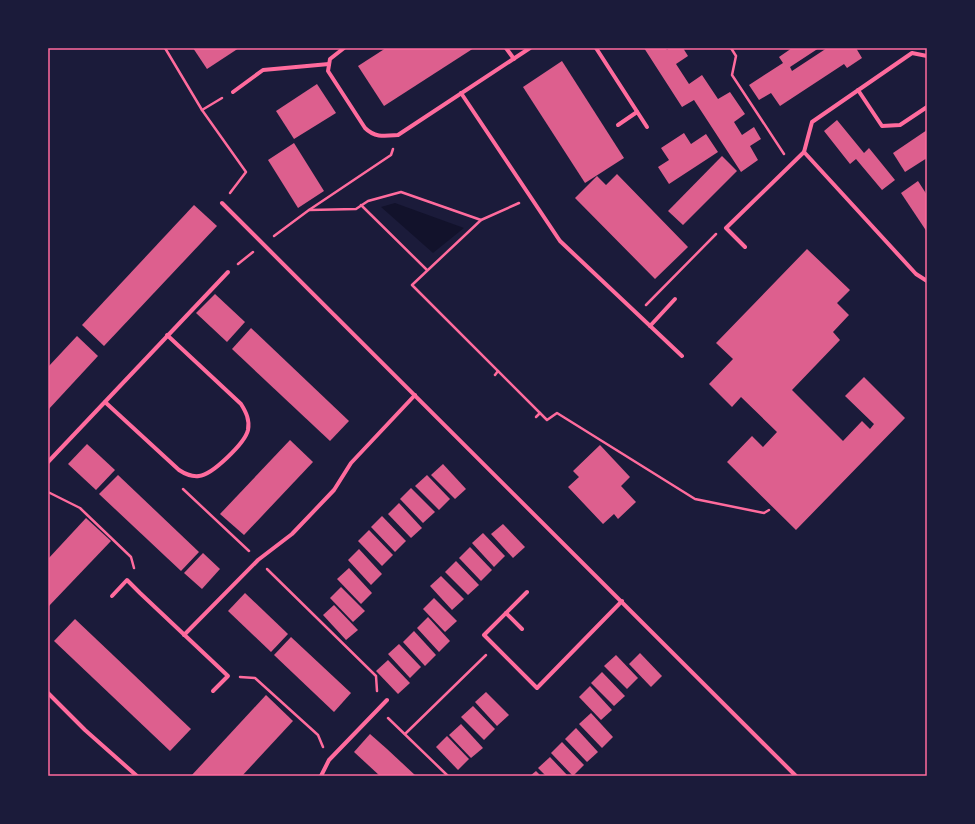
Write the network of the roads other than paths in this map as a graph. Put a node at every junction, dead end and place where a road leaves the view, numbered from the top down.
1 (344, 48) edge
2 (506, 48) edge
3 (530, 48) edge
4 (596, 48) edge
5 (927, 56) edge
6 (514, 59) junction
7 (329, 64) junction
8 (858, 90) junction
9 (233, 92) road end
10 (461, 93) junction
11 (927, 107) edge
12 (638, 112) junction
13 (618, 125) dead end
14 (647, 127) dead end
15 (804, 152) junction
16 (222, 203) road end
17 (745, 247) dead end
18 (228, 272) road end
19 (927, 281) edge
20 (676, 299) dead end
21 (650, 326) junction
22 (167, 335) junction
23 (682, 356) dead end
24 (415, 395) junction
25 (105, 402) junction
26 (48, 462) edge
27 (527, 592) dead end
28 (112, 596) dead end
29 (622, 601) junction
30 (506, 613) junction
31 (522, 629) dead end
32 (184, 635) junction
33 (213, 691) dead end
34 (48, 693) edge
35 (387, 700) dead end
36 (137, 776) edge
37 (321, 776) edge
38 (796, 776) edge

1 - 7 street
2 - 6 street
3 - 6 street
4 - 12 street
5 - 8 street
6 - 10 street
7 - 9 street
7 - 10 street
8 - 11 street
8 - 15 street
10 - 21 street
12 - 13 street
12 - 14 street
15 - 17 street
15 - 19 street
16 - 24 street
18 - 22 street
20 - 21 street
21 - 23 street
22 - 25 street
22 - 25 street
24 - 29 street
24 - 32 street
25 - 26 street
27 - 30 street
28 - 32 street
29 - 30 street
29 - 38 street
30 - 31 street
32 - 33 street
34 - 36 street
35 - 37 street

